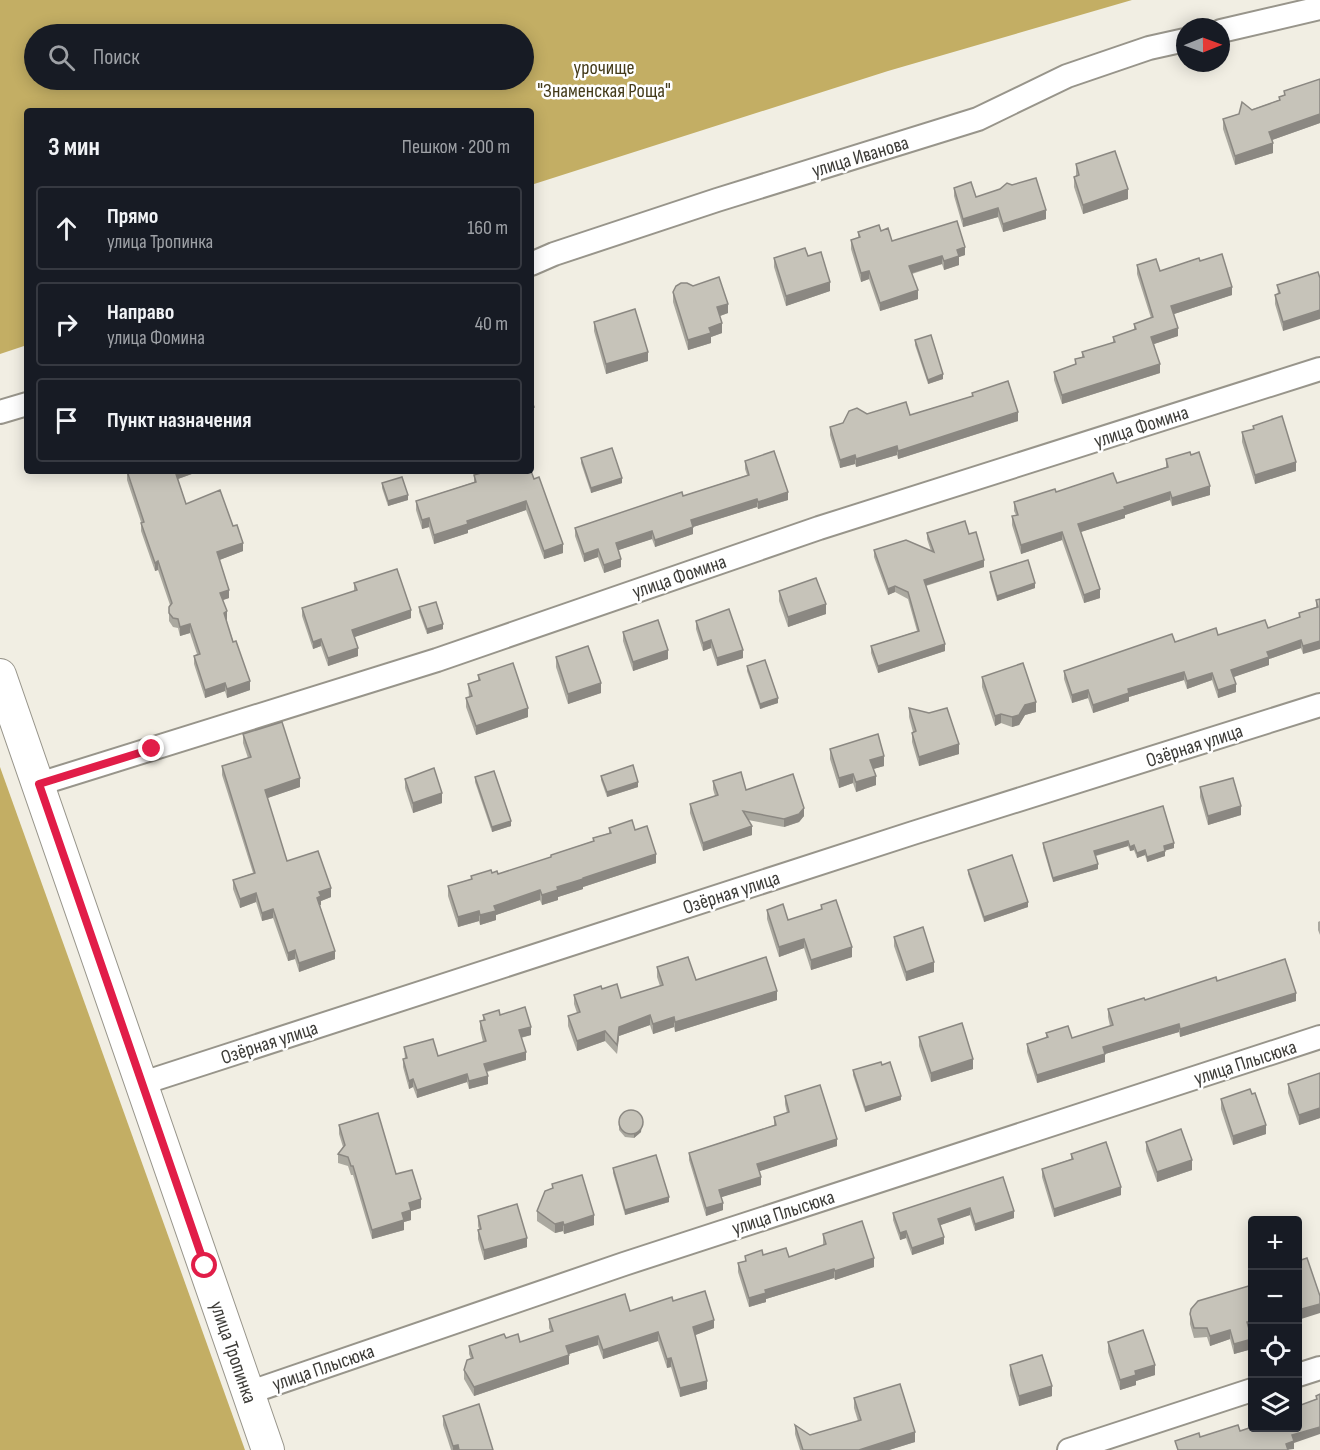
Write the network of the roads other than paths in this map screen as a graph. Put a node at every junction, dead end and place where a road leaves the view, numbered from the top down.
1 (1320, 8) edge
2 (1230, 29) edge
3 (1176, 42) edge
4 (534, 263) edge
5 (1320, 369) edge
6 (24, 405) edge
7 (0, 412) edge
8 (0, 675) edge
9 (1320, 705) edge
10 (39, 784) junction
11 (1320, 1037) edge
12 (143, 1083) junction
13 (1320, 1368) edge
14 (1302, 1374) edge
15 (1248, 1391) edge
16 (249, 1393) junction
17 (268, 1450) edge
18 (1069, 1450) edge

1 - 2 street
3 - 4 street, улица Иванова
5 - 10 street, улица Фомина
6 - 7 street
8 - 10 main road, улица Тропинка
9 - 12 street, Озёрная улица
10 - 12 main road, улица Тропинка
11 - 16 street, улица Плысюка
12 - 16 main road, улица Тропинка
13 - 14 street
15 - 18 street
16 - 17 main road, улица Тропинка

